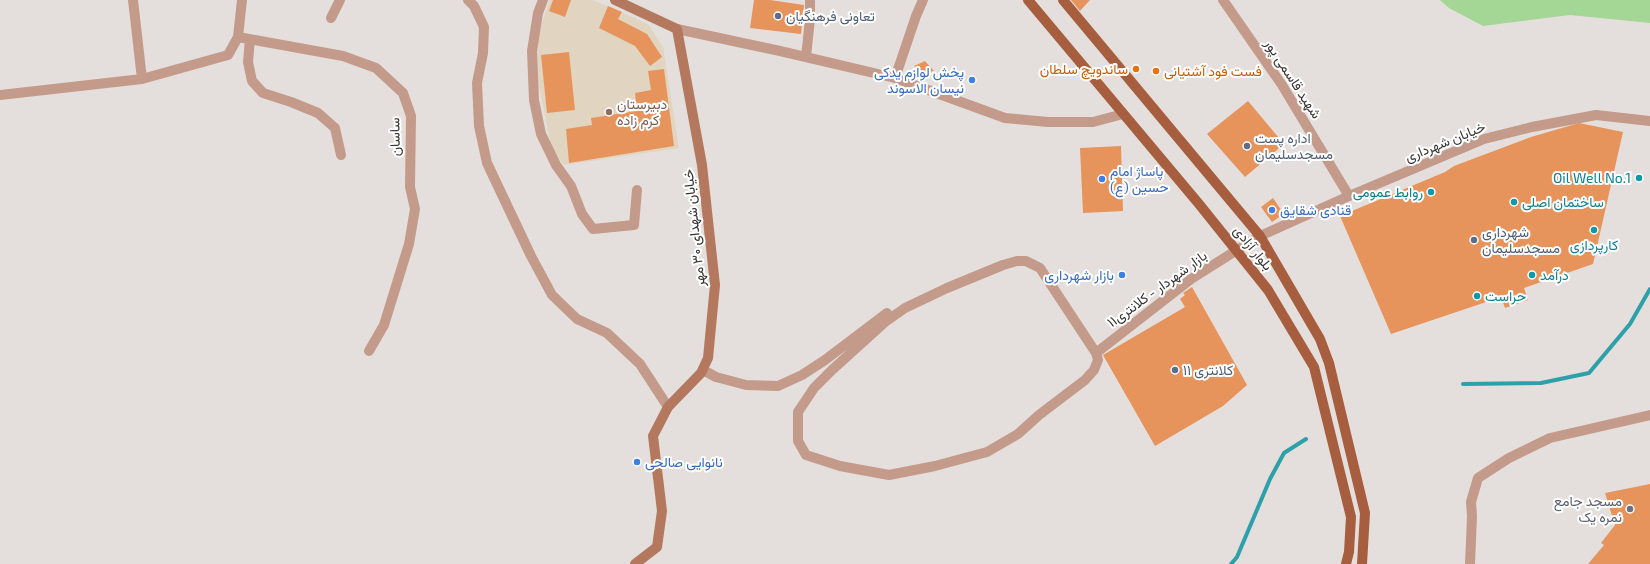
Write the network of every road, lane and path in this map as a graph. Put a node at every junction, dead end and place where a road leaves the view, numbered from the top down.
1 (133, 0) edge
2 (242, 0) edge
3 (340, 0) edge
4 (468, 0) edge
5 (543, 0) edge
6 (615, 0) edge
7 (810, 0) edge
8 (923, 0) edge
9 (1028, 0) edge
10 (1063, 0) edge
11 (1223, 0) edge
12 (330, 18) dead end
13 (677, 29) junction
14 (238, 37) junction
15 (250, 39) junction
16 (806, 57) junction
17 (895, 78) junction
18 (142, 79) junction
19 (0, 95) edge
20 (1123, 114) junction
21 (1650, 120) edge
22 (341, 155) dead end
23 (637, 190) dead end
24 (1349, 196) junction
25 (1260, 236) junction
26 (1237, 250) junction
27 (1018, 260) junction
28 (912, 298) dead end
29 (894, 308) dead end
30 (369, 351) dead end
31 (1096, 353) junction
32 (702, 370) junction
33 (668, 407) junction
34 (1650, 415) edge
35 (635, 564) edge
36 (1346, 564) edge
37 (1362, 564) edge
38 (1470, 564) edge

1 - 18 street
2 - 14 street
3 - 12 street
4 - 33 street
5 - 23 street
6 - 13 main road
7 - 16 street
8 - 17 street
9 - 20 main road, بلوار آزادی
10 - 25 main road, بلوار آزادی
11 - 24 street, شهید قاسمی پور
13 - 16 street
13 - 32 main road, خیابان شهدای ۳۰ مهر
14 - 15 street, ساسان
14 - 18 street
15 - 22 street
15 - 30 street, ساسان
16 - 17 street
17 - 20 street
18 - 19 street
20 - 26 main road, بلوار آزادی
21 - 24 street, خیابان شهرداری
24 - 25 street, خیابان شهرداری
25 - 26 street, بازار شهردار - کلانتری۱۱
25 - 37 main road, بلوار آزادی
26 - 31 street, بازار شهردار - کلانتری۱۱
26 - 36 main road, بلوار آزادی
27 - 28 street
27 - 31 street
27 - 31 street
29 - 32 street
32 - 33 main road, خیابان شهدای ۳۰ مهر
33 - 35 main road, خیابان شهدای ۳۰ مهر
34 - 38 street

